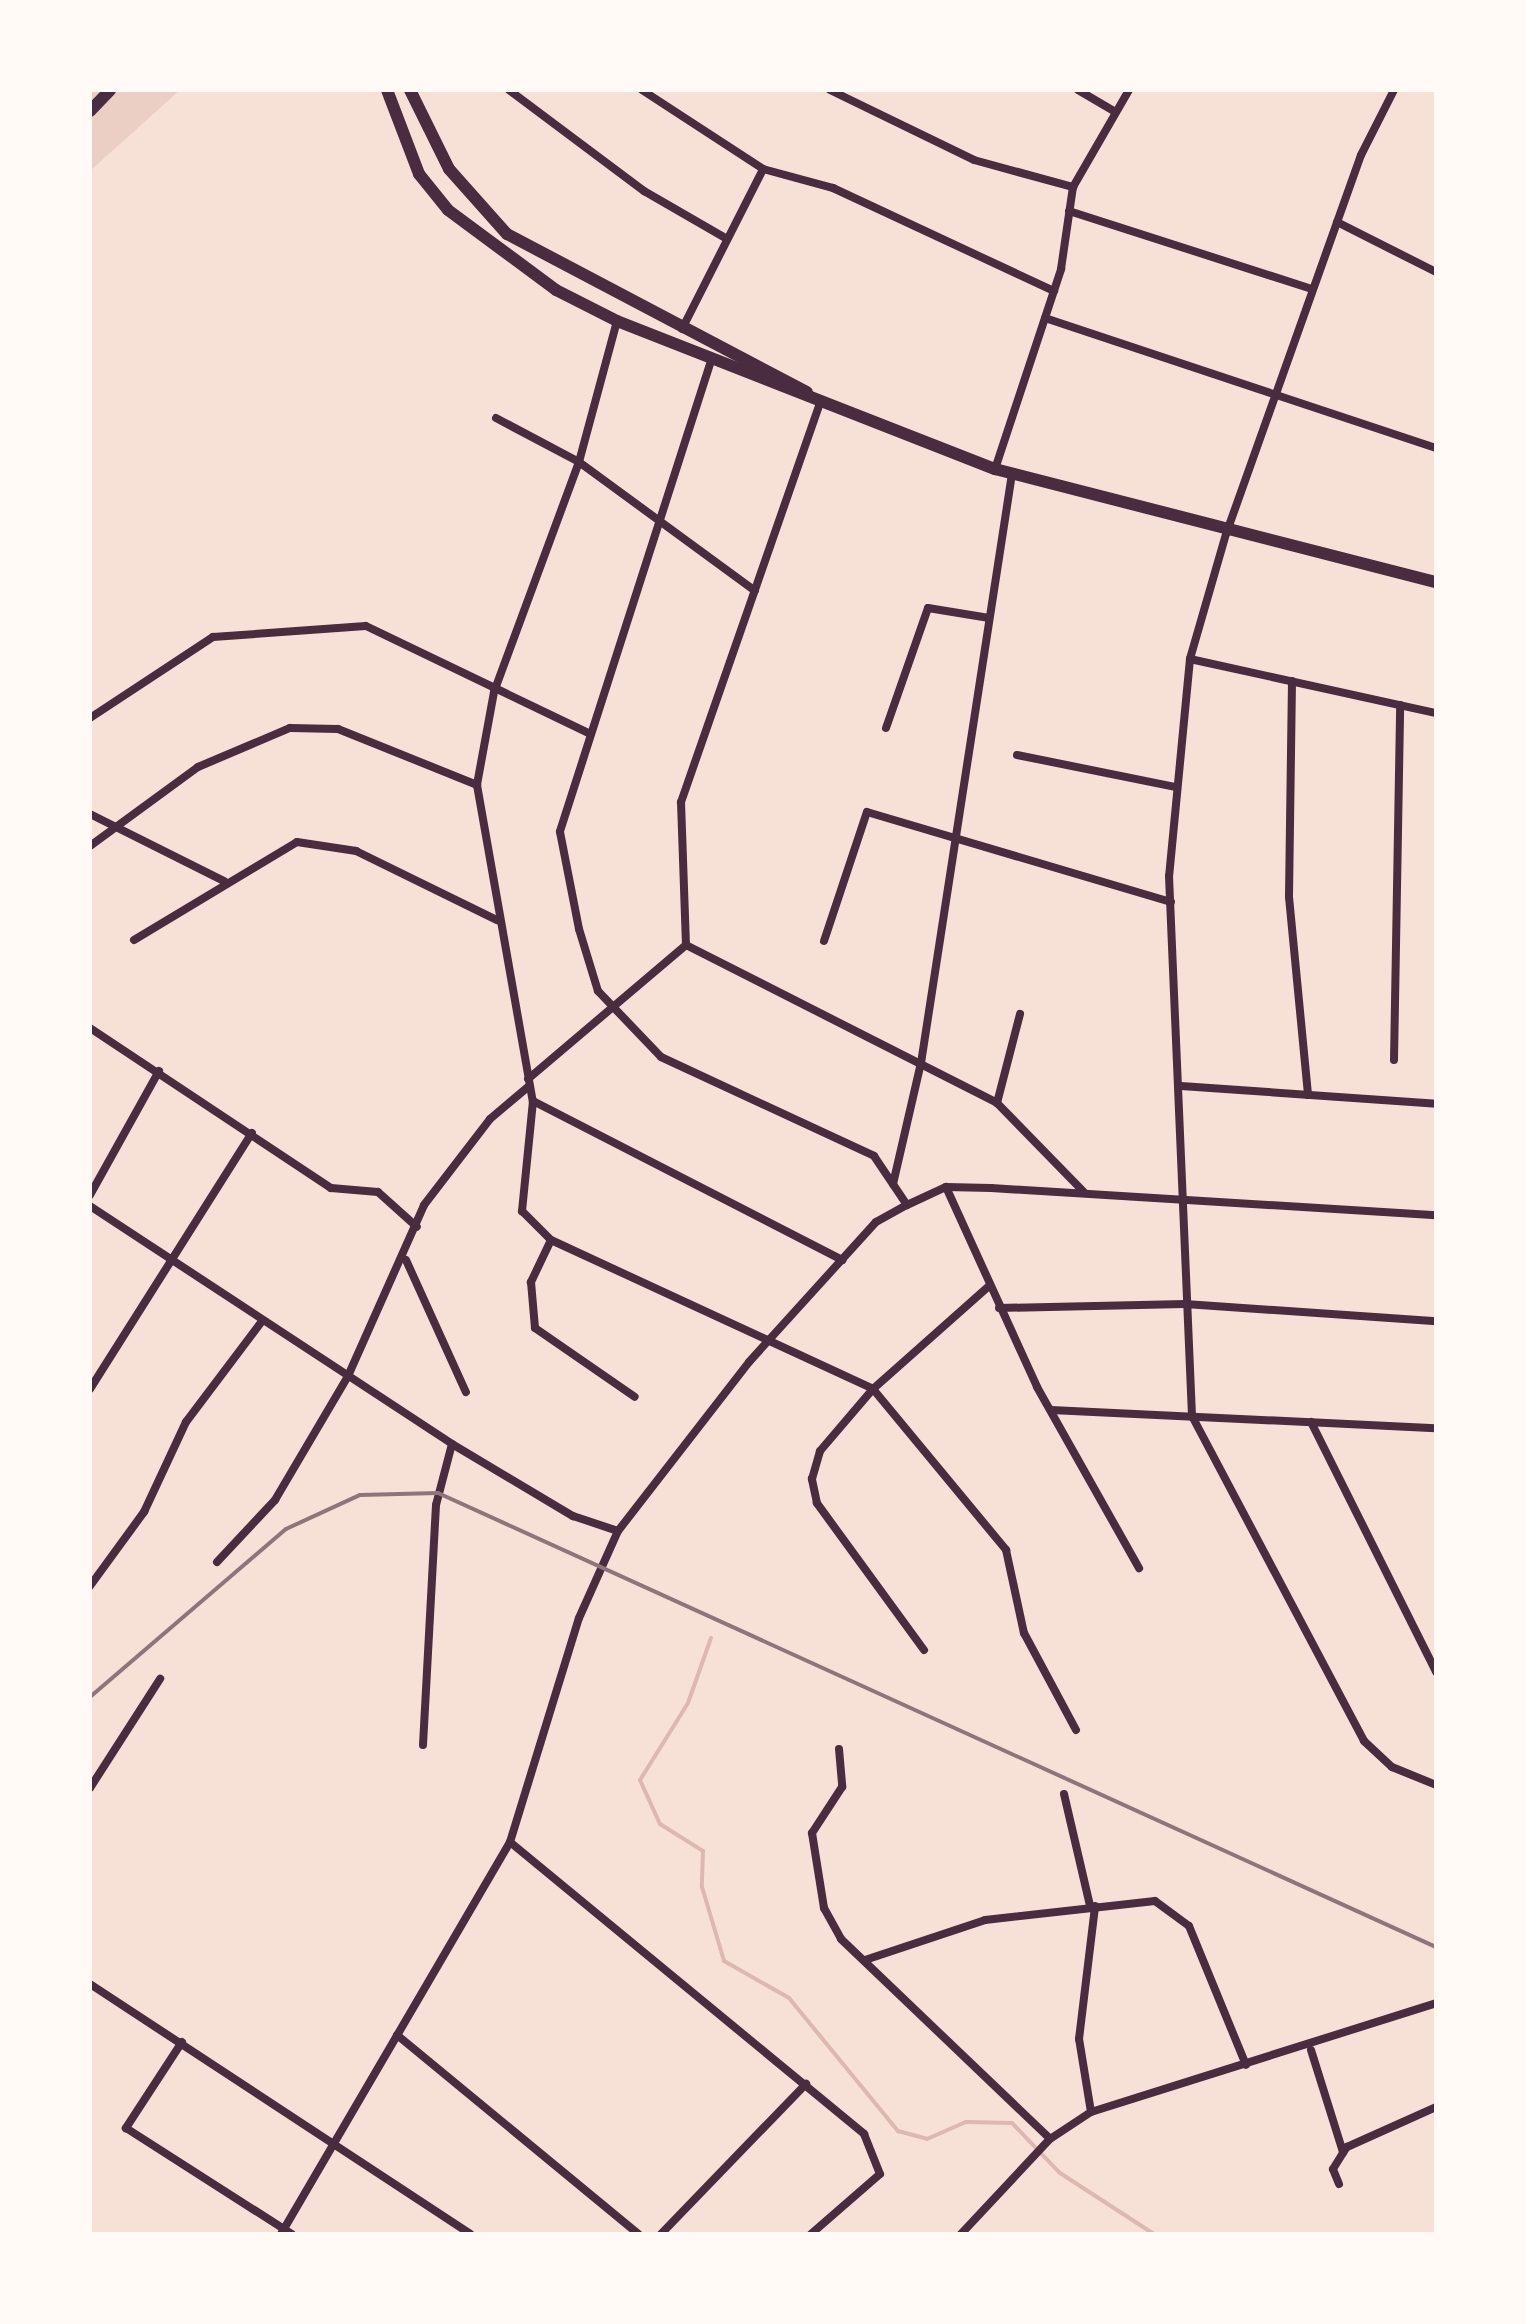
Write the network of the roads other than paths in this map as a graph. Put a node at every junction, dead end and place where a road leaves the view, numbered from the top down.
1 (110, 90) edge
2 (387, 90) edge
3 (410, 90) edge
4 (509, 90) edge
5 (642, 90) edge
6 (830, 90) edge
7 (1078, 90) edge
8 (1129, 90) edge
9 (1394, 90) edge
10 (90, 111) edge
11 (1114, 111) junction
12 (763, 169) junction
13 (1073, 187) junction
14 (1069, 211) junction
15 (1337, 222) junction
16 (728, 239) junction
17 (1436, 272) edge
18 (1312, 289) junction
19 (1054, 291) junction
20 (1046, 318) junction
21 (617, 321) junction
22 (681, 331) junction
23 (710, 364) junction
24 (1276, 389) junction
25 (820, 403) junction
26 (496, 418) dead end
27 (1436, 448) edge
28 (579, 462) junction
29 (995, 468) junction
30 (1012, 474) junction
31 (658, 526) junction
32 (1226, 534) junction
33 (1436, 582) edge
34 (755, 592) junction
35 (989, 618) junction
36 (1190, 659) junction
37 (1292, 681) junction
38 (494, 692) junction
39 (1400, 705) junction
40 (1436, 713) edge
41 (90, 718) edge
42 (886, 728) dead end
43 (588, 733) junction
44 (1017, 755) dead end
45 (477, 785) junction
46 (1174, 787) junction
47 (90, 814) edge
48 (116, 828) junction
49 (954, 837) junction
50 (90, 846) edge
51 (224, 881) junction
52 (1171, 902) junction
53 (497, 920) junction
54 (134, 940) dead end
55 (824, 941) dead end
56 (686, 945) junction
57 (610, 1004) junction
58 (1020, 1014) dead end
59 (90, 1028) edge
60 (1394, 1060) dead end
61 (921, 1062) junction
62 (159, 1071) junction
63 (529, 1082) junction
64 (1181, 1086) junction
65 (1308, 1095) junction
66 (533, 1102) junction
67 (997, 1102) junction
68 (1436, 1104) edge
69 (252, 1133) junction
70 (893, 1184) junction
71 (946, 1187) junction
72 (1084, 1192) junction
73 (90, 1195) edge
74 (1180, 1196) junction
75 (907, 1204) junction
76 (90, 1206) edge
77 (1436, 1215) edge
78 (417, 1227) junction
79 (551, 1240) junction
80 (406, 1260) junction
81 (842, 1260) junction
82 (170, 1262) junction
83 (988, 1288) junction
84 (1185, 1304) junction
85 (999, 1308) junction
86 (1436, 1320) edge
87 (262, 1321) junction
88 (770, 1340) junction
89 (348, 1376) junction
90 (90, 1389) edge
91 (873, 1389) junction
92 (466, 1392) dead end
93 (635, 1398) dead end
94 (1052, 1410) junction
95 (1192, 1416) junction
96 (1311, 1422) junction
97 (1436, 1428) edge
98 (452, 1444) junction
99 (618, 1532) junction
100 (217, 1562) dead end
101 (1139, 1568) dead end
102 (90, 1586) edge
103 (924, 1650) dead end
104 (1436, 1672) edge
105 (160, 1679) dead end
106 (1076, 1730) dead end
107 (423, 1745) dead end
108 (839, 1749) dead end
109 (1436, 1784) edge
110 (90, 1788) edge
111 (1064, 1794) dead end
112 (510, 1842) junction
113 (1093, 1906) junction
114 (865, 1960) junction
115 (91, 1988) edge
116 (1436, 2004) edge
117 (397, 2034) junction
118 (182, 2042) junction
119 (1311, 2050) junction
120 (1246, 2065) junction
121 (806, 2084) junction
122 (1436, 2108) edge
123 (1091, 2112) junction
124 (336, 2140) junction
125 (1048, 2143) junction
126 (1342, 2152) junction
127 (1339, 2184) dead end
128 (286, 2232) edge
129 (470, 2234) edge
130 (638, 2234) edge
131 (661, 2234) edge
132 (811, 2234) edge
133 (960, 2234) edge

1 - 10 highway
2 - 21 highway
3 - 22 highway
4 - 16 street
5 - 12 street
6 - 13 street
7 - 11 street
8 - 11 street
9 - 15 street
11 - 13 street
12 - 16 street
12 - 19 street
13 - 14 street
14 - 18 street
14 - 19 street
15 - 17 street
15 - 18 street
16 - 22 street
18 - 24 street
19 - 20 street
20 - 24 street
20 - 29 street
21 - 23 highway
21 - 28 street
22 - 25 highway
23 - 25 highway
23 - 31 street
24 - 27 street
24 - 32 street
25 - 29 highway
25 - 34 street
26 - 28 street
28 - 31 street
28 - 38 street
29 - 30 highway
30 - 32 highway
30 - 35 street
31 - 34 street
31 - 43 street
32 - 33 highway
32 - 36 street
34 - 56 street
35 - 42 street
35 - 49 street
36 - 37 street
36 - 46 street
37 - 39 street
37 - 65 street
38 - 41 street
38 - 43 street
38 - 45 street
39 - 40 street
39 - 60 street
43 - 57 street
44 - 46 street
45 - 48 street
45 - 53 street
46 - 52 street
47 - 48 street
48 - 50 street
48 - 51 street
49 - 52 street
49 - 55 street
49 - 61 street
51 - 53 street
51 - 54 street
52 - 64 street
53 - 63 street
56 - 57 street
56 - 61 street
57 - 63 street
57 - 70 street
58 - 67 street
59 - 62 street
61 - 67 street
61 - 70 street
62 - 69 street
62 - 73 street
63 - 66 street
63 - 78 street
64 - 65 street
64 - 74 street
65 - 68 street
66 - 79 street
66 - 81 street
67 - 72 street
69 - 78 street
69 - 82 street
70 - 75 street
71 - 72 street
71 - 75 street
71 - 83 street
72 - 74 street
74 - 77 street
74 - 84 street
75 - 81 street
76 - 82 street
78 - 80 street
79 - 88 street
79 - 93 street
80 - 89 street
80 - 92 street
81 - 88 street
82 - 87 street
82 - 90 street
83 - 85 street
83 - 91 street
84 - 85 street
84 - 86 street
84 - 95 street
85 - 94 street
87 - 89 street
87 - 102 street
88 - 91 street
88 - 99 street
89 - 98 street
89 - 100 street
91 - 103 street
91 - 106 street
94 - 95 street
94 - 101 street
95 - 96 street
95 - 109 street
96 - 97 street
96 - 104 street
98 - 99 street
98 - 107 street
99 - 112 street
105 - 110 street
108 - 114 street
111 - 113 street
112 - 117 street
112 - 121 street
113 - 114 street
113 - 120 street
113 - 123 street
114 - 125 street
115 - 118 street
116 - 119 street
117 - 124 street
117 - 130 street
118 - 124 street
118 - 128 street
119 - 120 street
119 - 126 street
120 - 123 street
121 - 131 street
121 - 132 street
122 - 126 street
123 - 125 street
124 - 128 street
124 - 129 street
125 - 133 street
126 - 127 street

